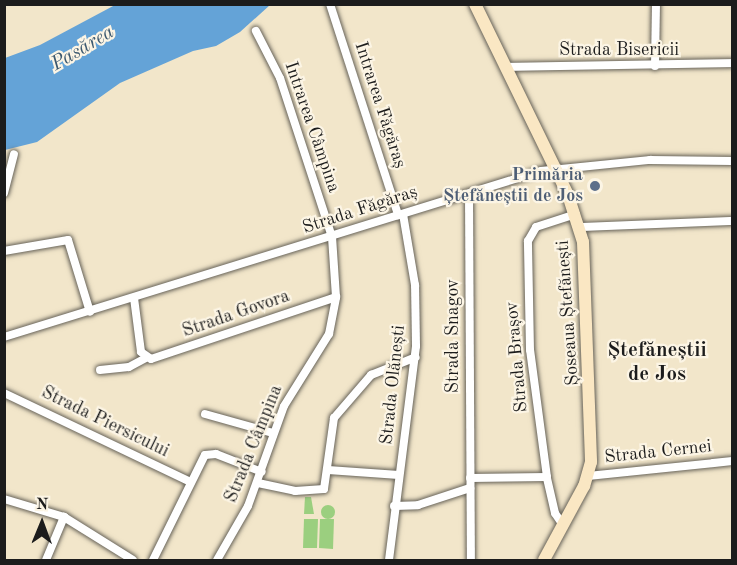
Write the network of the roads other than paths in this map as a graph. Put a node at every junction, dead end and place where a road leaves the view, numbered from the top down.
1 (330, 4) edge
2 (475, 4) edge
3 (656, 4) edge
4 (256, 31) dead end
5 (732, 63) edge
6 (655, 66) junction
7 (506, 67) junction
8 (14, 154) dead end
9 (732, 161) edge
10 (555, 169) junction
11 (4, 193) edge
12 (469, 194) junction
13 (400, 214) junction
14 (576, 214) junction
15 (732, 221) edge
16 (580, 227) junction
17 (332, 237) junction
18 (4, 251) edge
19 (336, 297) junction
20 (134, 298) junction
21 (90, 312) junction
22 (4, 337) edge
23 (416, 357) junction
24 (146, 358) junction
25 (100, 370) dead end
26 (4, 393) edge
27 (205, 414) dead end
28 (273, 433) junction
29 (732, 461) edge
30 (328, 470) junction
31 (262, 472) junction
32 (399, 475) junction
33 (588, 476) junction
34 (547, 477) junction
35 (191, 482) junction
36 (258, 483) junction
37 (470, 483) junction
38 (4, 499) edge
39 (394, 506) junction
40 (64, 518) junction
41 (564, 525) junction
42 (122, 552) junction
43 (46, 561) edge
44 (116, 561) edge
45 (133, 561) edge
46 (153, 561) edge
47 (217, 561) edge
48 (389, 561) edge
49 (471, 561) edge
50 (544, 561) edge

1 - 13 street, Intrarea Făgăraș
2 - 7 main road, Șoseaua Ștefănești
3 - 6 street
4 - 17 street, Intrarea Câmpina
5 - 6 street, Strada Bisericii
6 - 7 street, Strada Bisericii
7 - 10 main road, Șoseaua Ștefănești
8 - 11 street
9 - 10 street, Strada Făgăraș
10 - 12 street, Strada Făgăraș
10 - 14 main road, Șoseaua Ștefănești
12 - 13 street, Strada Făgăraș
12 - 37 street, Strada Snagov
13 - 17 street, Strada Făgăraș
13 - 23 street, Strada Olănești
14 - 16 main road, Șoseaua Ștefănești
14 - 34 street, Strada Brașov
15 - 16 street
16 - 33 main road, Șoseaua Ștefănești
17 - 19 street, Strada Câmpina
17 - 20 street, Strada Făgăraș
18 - 21 street
19 - 24 street, Strada Govora
19 - 28 street, Strada Câmpina
20 - 21 street, Strada Făgăraș
20 - 24 street
21 - 22 street, Strada Făgăraș
23 - 30 street
23 - 32 street, Strada Olănești
24 - 25 street, Strada Govora
26 - 35 street, Strada Piersicului
27 - 28 street
28 - 31 street, Strada Câmpina
29 - 33 street, Strada Cernei
30 - 32 street
30 - 36 street
31 - 35 street
31 - 36 street, Strada Câmpina
32 - 39 street, Strada Olănești
33 - 41 main road, Șoseaua Ștefănești
34 - 37 street
34 - 41 street, Strada Brașov
35 - 46 street
36 - 47 street, Strada Câmpina
37 - 39 street
37 - 49 street, Strada Snagov
38 - 40 street
39 - 48 street, Strada Olănești
40 - 42 street
40 - 43 street
41 - 50 main road, Șoseaua Ștefănești
42 - 44 street
42 - 45 street

